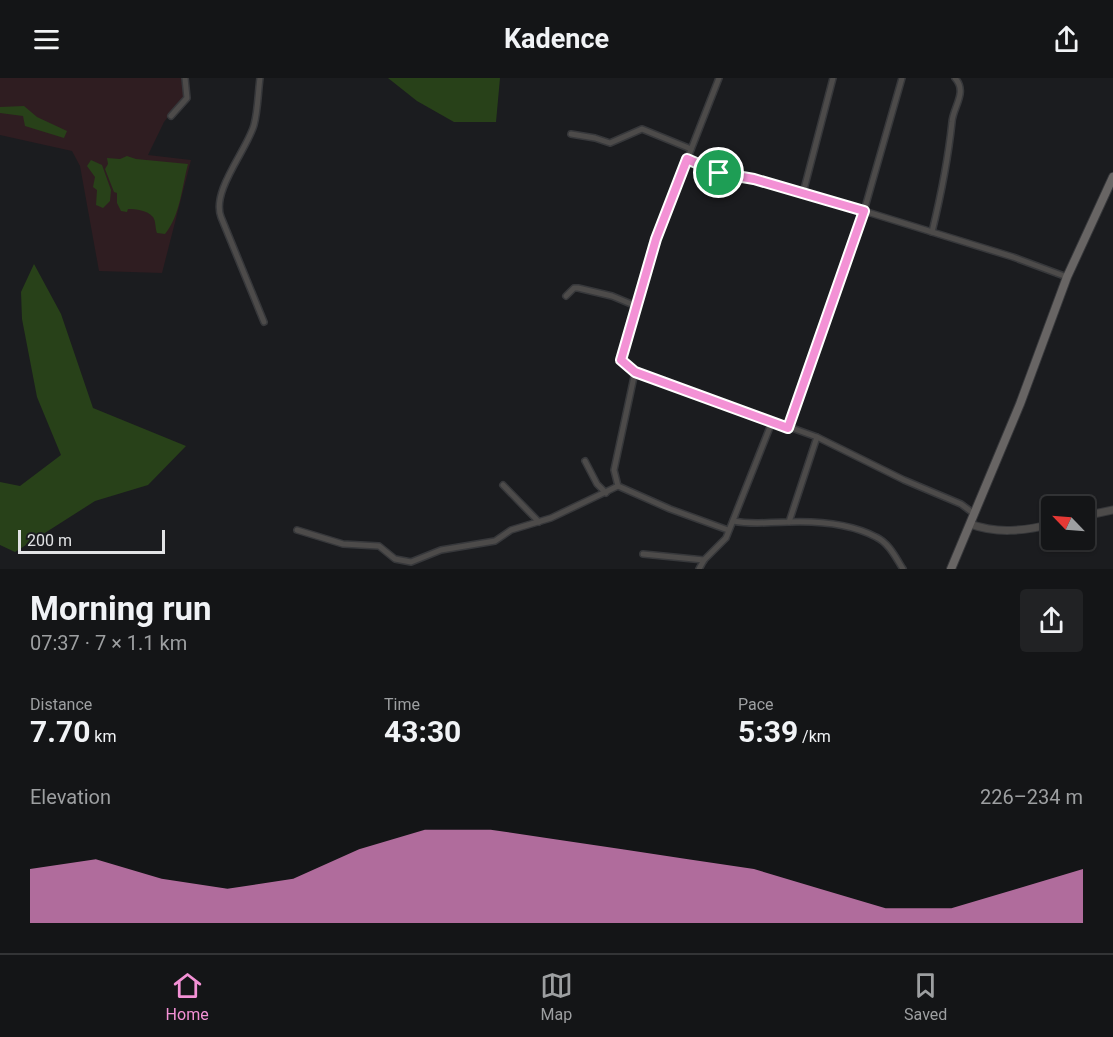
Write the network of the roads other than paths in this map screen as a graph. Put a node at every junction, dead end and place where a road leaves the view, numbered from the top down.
1 (185, 78) edge
2 (260, 78) edge
3 (718, 78) edge
4 (832, 78) edge
5 (902, 78) edge
6 (956, 78) edge
7 (171, 116) dead end
8 (571, 134) dead end
9 (692, 149) junction
10 (687, 159) junction
11 (1113, 177) edge
12 (803, 193) junction
13 (864, 211) junction
14 (932, 232) junction
15 (1067, 277) junction
16 (566, 296) dead end
17 (636, 306) junction
18 (264, 322) dead end
19 (635, 372) junction
20 (772, 422) junction
21 (788, 428) junction
22 (817, 437) junction
23 (585, 460) dead end
24 (503, 485) dead end
25 (618, 486) junction
26 (606, 493) junction
27 (1113, 510) edge
28 (974, 513) junction
29 (1095, 514) edge
30 (733, 520) junction
31 (539, 522) junction
32 (789, 522) junction
33 (970, 524) junction
34 (1041, 526) edge
35 (297, 530) dead end
36 (728, 530) junction
37 (643, 554) dead end
38 (704, 560) junction
39 (699, 569) edge
40 (903, 569) edge
41 (951, 569) edge

1 - 7 street
2 - 18 street
3 - 9 street
4 - 12 street
5 - 13 street
6 - 14 street
8 - 9 street
9 - 10 street
10 - 12 street
10 - 17 street
11 - 15 main road
12 - 13 street
13 - 14 street
13 - 21 street
14 - 15 street
15 - 28 main road
16 - 17 street
17 - 19 street
19 - 20 street
19 - 25 street
20 - 21 street
20 - 30 street
21 - 22 street
22 - 28 street
22 - 32 street
23 - 26 street
24 - 31 street
25 - 26 street
25 - 36 street
26 - 31 street
27 - 29 street
28 - 33 main road
30 - 32 street
30 - 36 street
31 - 35 street
32 - 40 street
33 - 34 street
33 - 41 main road
36 - 38 street
37 - 38 street
38 - 39 street

